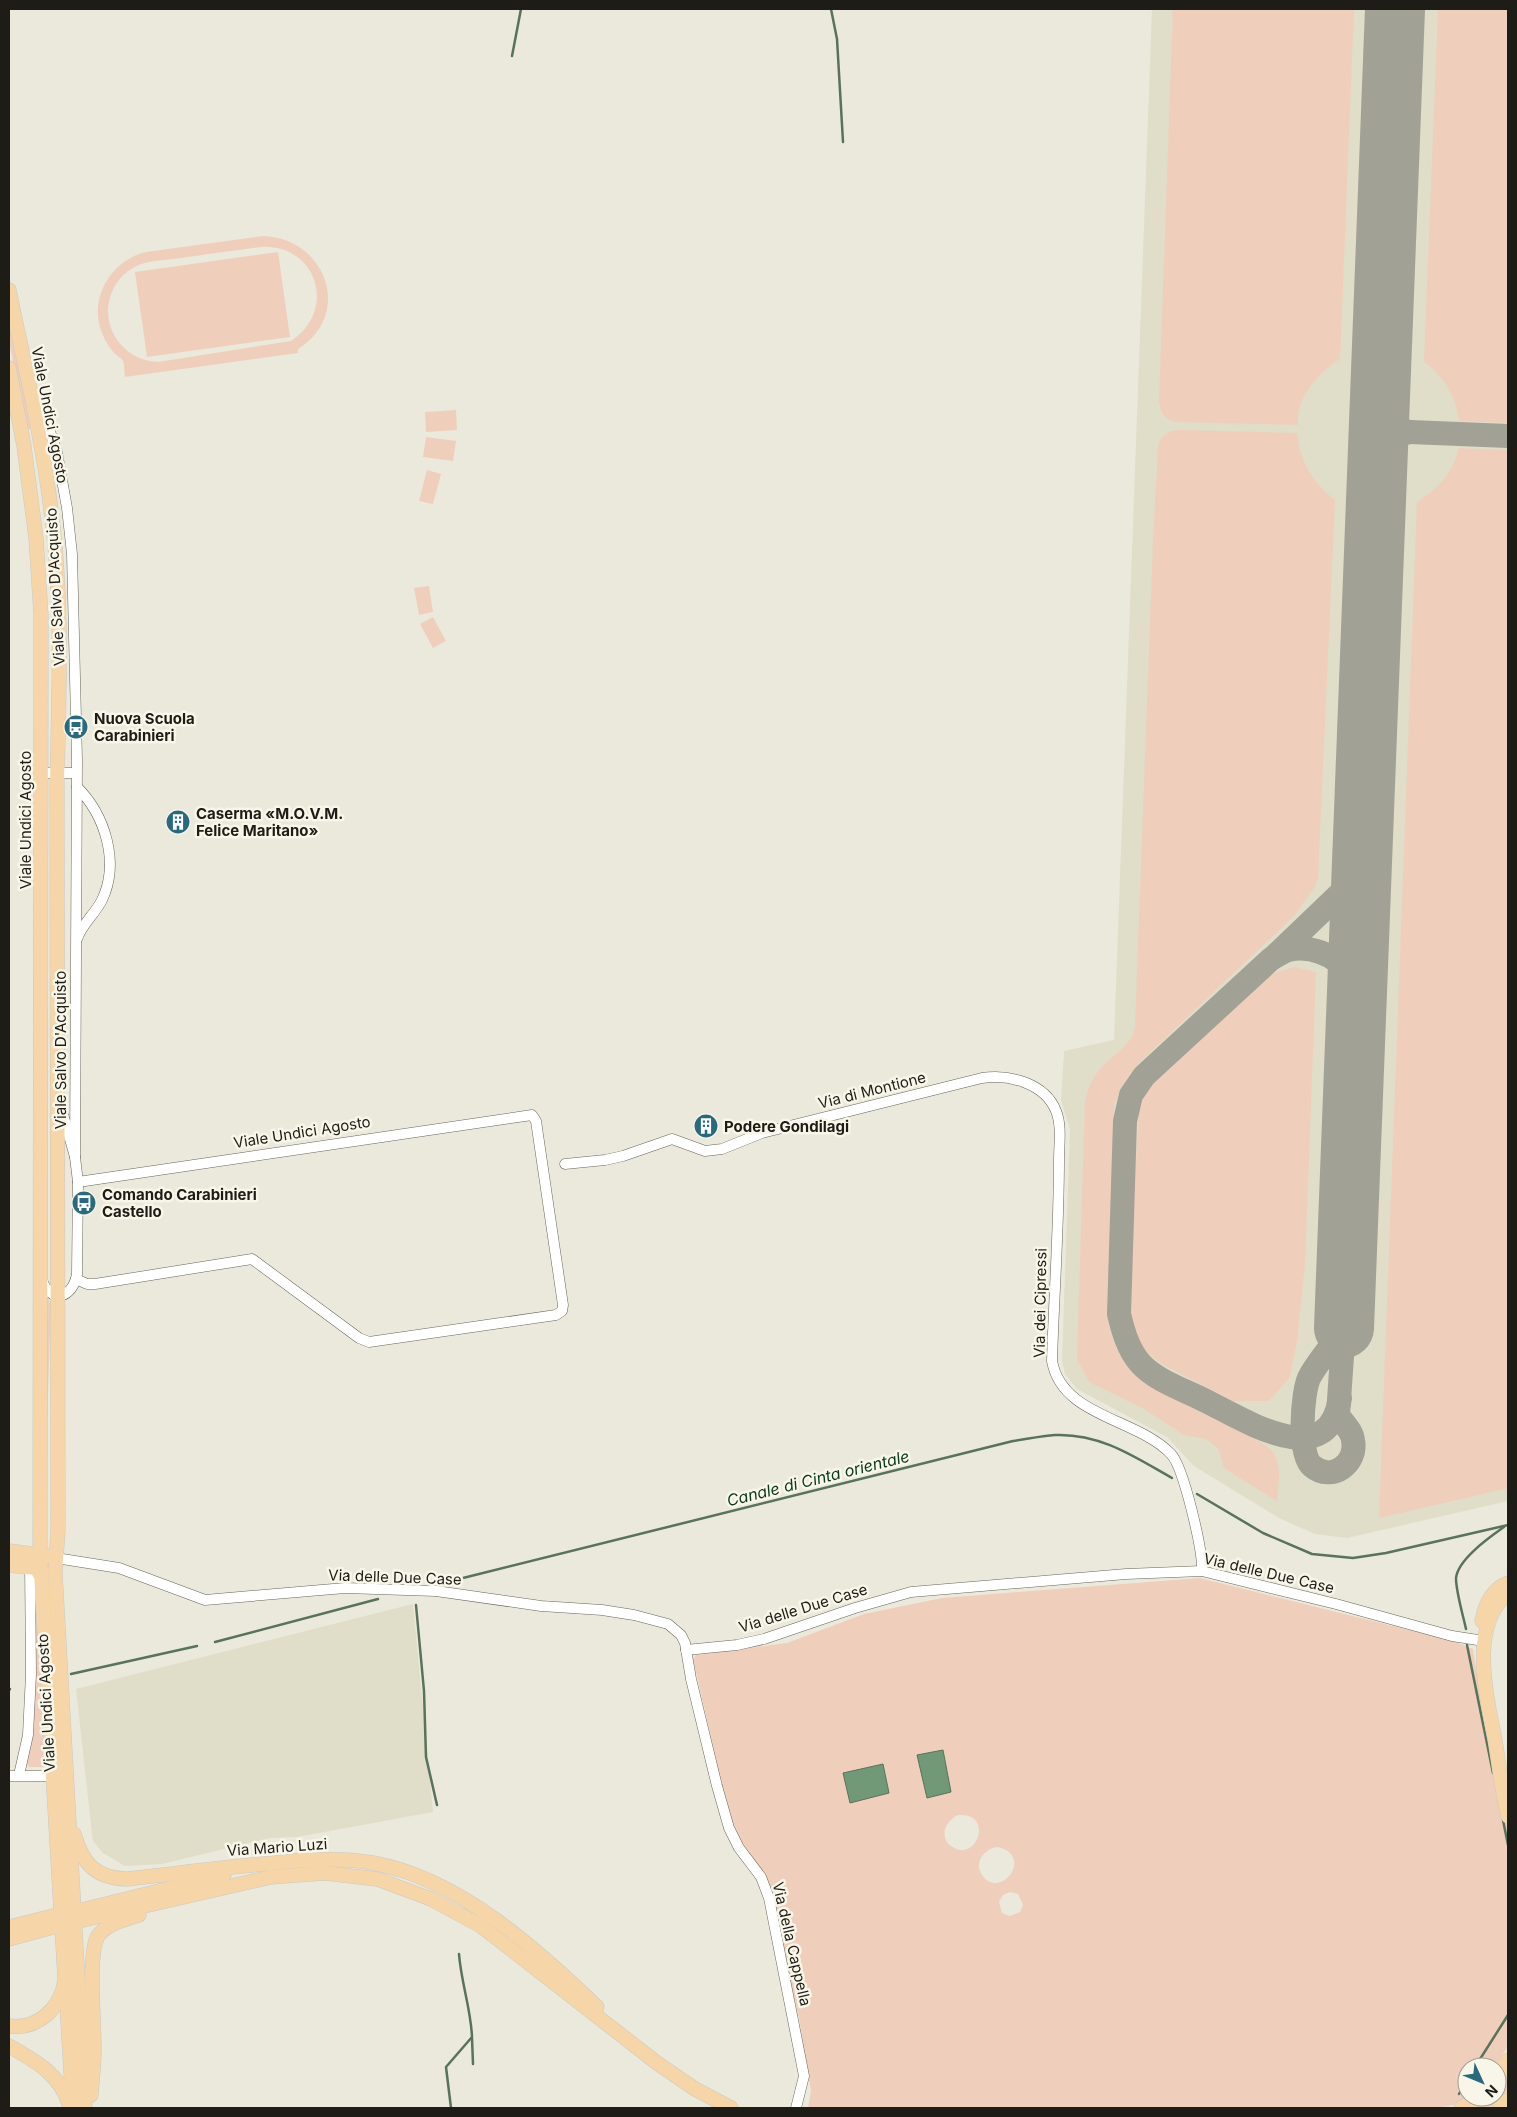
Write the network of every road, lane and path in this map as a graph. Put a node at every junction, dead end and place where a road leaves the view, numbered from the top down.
1 (9, 290) edge
2 (9, 368) edge
3 (28, 375) junction
4 (42, 773) junction
5 (57, 773) junction
6 (76, 773) junction
7 (76, 787) junction
8 (76, 943) junction
9 (1016, 1080) joint
10 (58, 1086) junction
11 (75, 1157) junction
12 (565, 1164) dead end
13 (78, 1182) junction
14 (40, 1274) junction
15 (76, 1279) junction
16 (58, 1296) junction
17 (9, 1551) edge
18 (56, 1558) junction
19 (35, 1563) junction
20 (9, 1565) edge
21 (1202, 1571) junction
22 (1508, 1583) edge
23 (1508, 1593) edge
24 (1484, 1641) junction
25 (686, 1650) junction
26 (14, 1775) edge
27 (54, 1776) junction
28 (68, 1802) junction
29 (1508, 1816) edge
30 (264, 1864) junction
31 (257, 1880) junction
32 (9, 1927) edge
33 (9, 1939) edge
34 (65, 1980) junction
35 (9, 2026) edge
36 (628, 2040) junction
37 (9, 2046) edge
38 (1508, 2100) edge
39 (72, 2108) edge
40 (85, 2108) edge
41 (90, 2108) edge
42 (731, 2108) edge
43 (796, 2108) edge
44 (1499, 2108) edge

1 - 3 main road, Viale Undici Agosto
2 - 4 main road, Viale Undici Agosto
3 - 5 main road, Viale Undici Agosto
3 - 6 street, Viale Salvo D'Acquisto
4 - 5 street
4 - 14 main road, Viale Undici Agosto
5 - 6 street
5 - 10 main road, Viale Undici Agosto
6 - 7 street, Viale Salvo D'Acquisto
7 - 8 street, Viale Salvo D'Acquisto
7 - 8 street, Viale Salvo D'Acquisto
8 - 11 street, Viale Salvo D'Acquisto
9 - 12 street, Via di Montione
9 - 21 street, Via dei Cipressi
10 - 11 street, Viale Undici Agosto
10 - 16 main road, Viale Undici Agosto
11 - 13 street, Viale Undici Agosto
13 - 15 street, Viale Undici Agosto
13 - 15 street, Viale Undici Agosto
14 - 16 street
14 - 19 main road, Viale Undici Agosto
15 - 16 street
16 - 18 main road, Viale Undici Agosto
17 - 19 main road
18 - 19 main road
18 - 25 street, Via delle Due Case
18 - 28 main road, Viale Undici Agosto
19 - 20 main road
19 - 26 street
19 - 27 main road, Viale Undici Agosto
21 - 24 street, Via delle Due Case
21 - 25 street, Via delle Due Case
22 - 24 main road
23 - 24 main road
24 - 29 main road
25 - 43 street, Via della Cappella
26 - 27 street
27 - 34 main road, Viale Undici Agosto
28 - 30 main road, Via Mario Luzi
28 - 40 main road, Viale Undici Agosto
30 - 31 main road, Via Mario Luzi
30 - 36 main road, Via Mario Luzi
31 - 36 main road, Via Mario Luzi
31 - 41 main road
32 - 33 main road
34 - 35 main road, Viale Undici Agosto
34 - 39 main road, Viale Undici Agosto
36 - 42 main road, Via Mario Luzi
37 - 39 main road
38 - 44 main road

